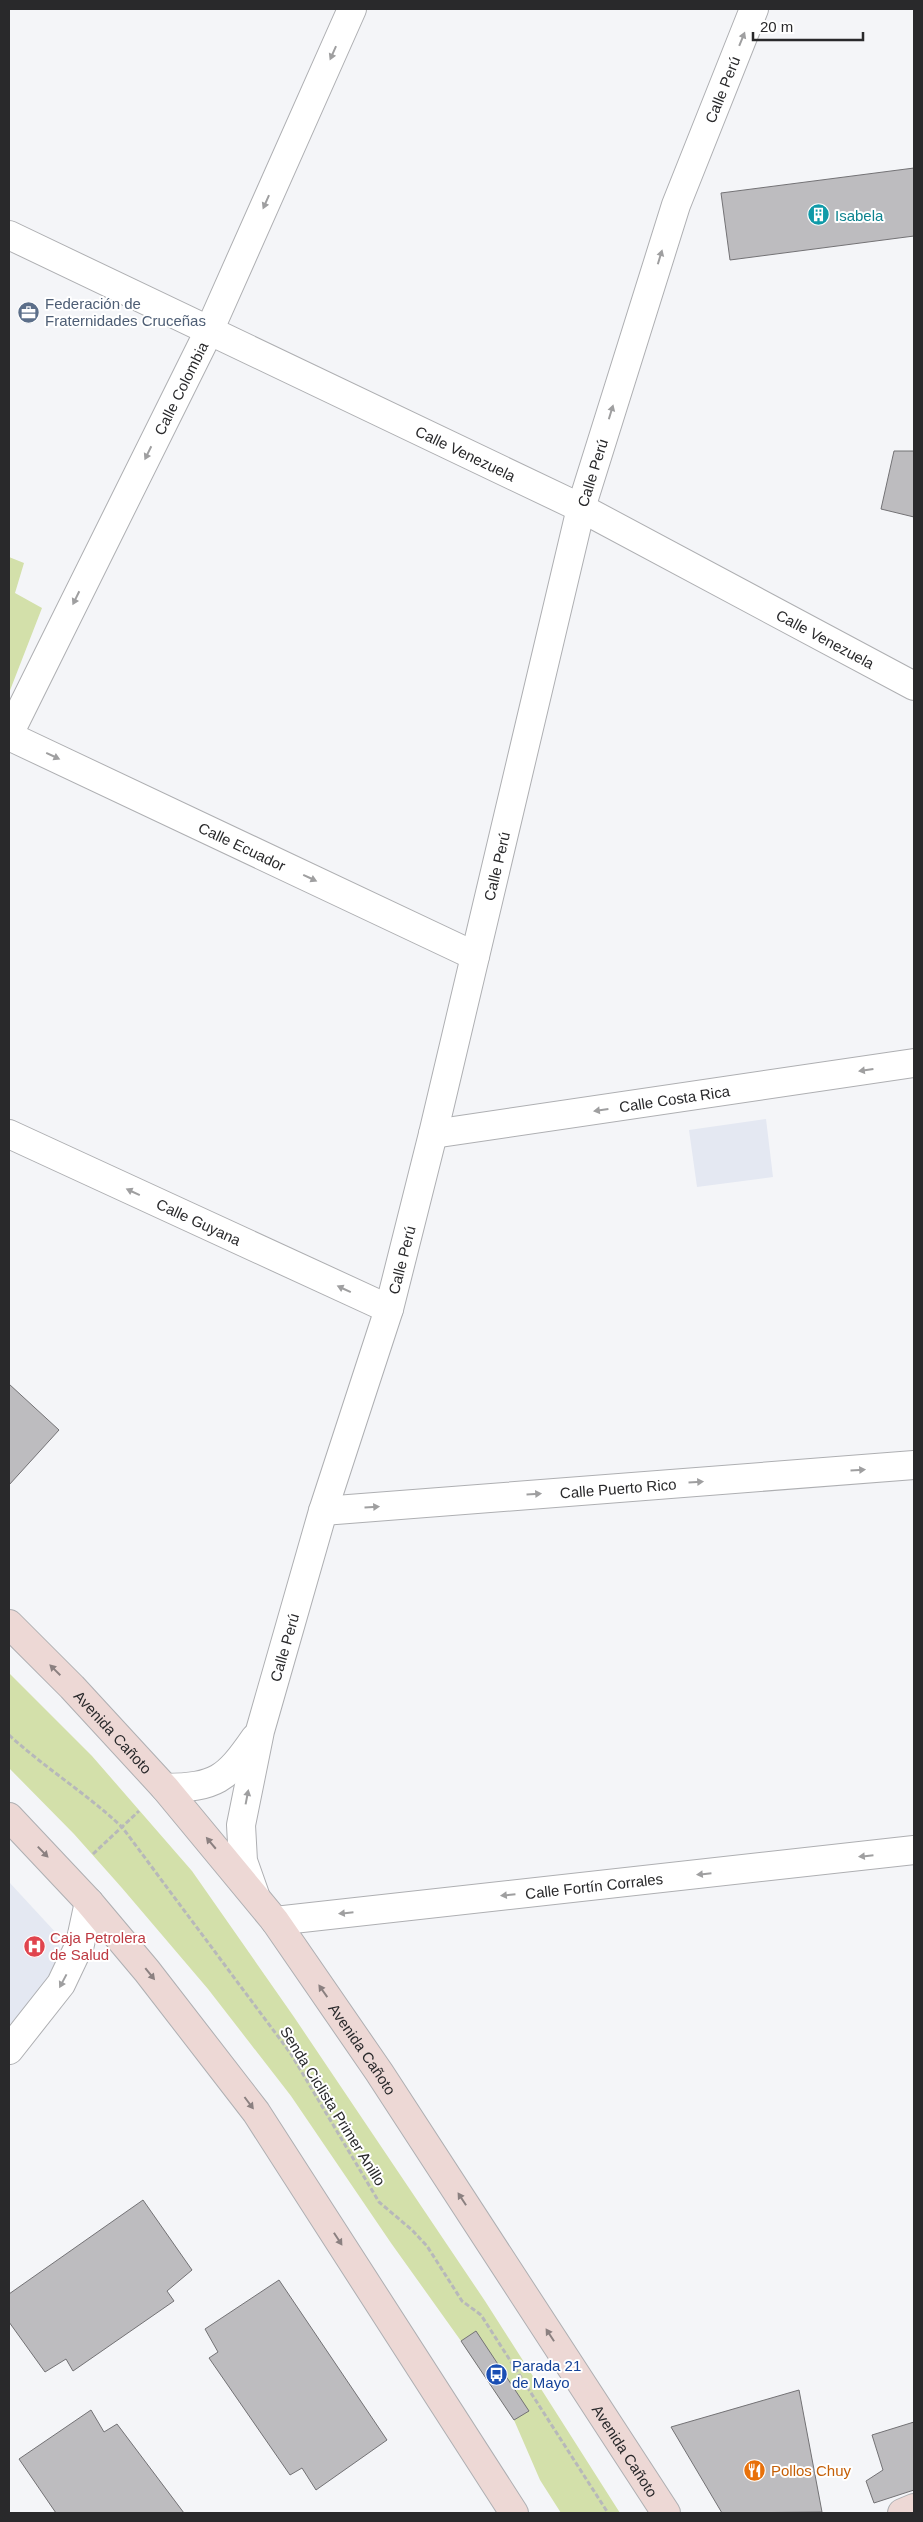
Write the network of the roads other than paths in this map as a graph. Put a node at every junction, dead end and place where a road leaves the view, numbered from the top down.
1 (352, 9) edge
2 (754, 9) edge
3 (9, 236) edge
4 (209, 331) junction
5 (581, 508) junction
6 (914, 686) edge
7 (9, 735) edge
8 (475, 956) junction
9 (914, 1063) edge
10 (9, 1134) edge
11 (434, 1134) junction
12 (388, 1309) junction
13 (914, 1465) edge
14 (323, 1511) junction
15 (9, 1624) edge
16 (260, 1731) junction
17 (165, 1788) junction
18 (9, 1817) edge
19 (914, 1850) edge
20 (255, 1895) junction
21 (89, 1902) junction
22 (275, 1921) junction
23 (9, 2050) edge
24 (914, 2508) edge
25 (514, 2513) edge
26 (666, 2513) edge
27 (902, 2513) edge

1 -> 4 street, Calle Colombia
5 -> 2 street, Calle Perú
3 - 4 street, Calle Venezuela
4 - 5 street, Calle Venezuela
4 -> 7 street, Calle Colombia
5 - 6 street, Calle Venezuela
5 - 8 street, Calle Perú
7 -> 8 street, Calle Ecuador
8 - 11 street, Calle Perú
9 -> 11 street, Calle Costa Rica
12 -> 10 street, Calle Guyana
11 - 12 street, Calle Perú
12 - 14 street, Calle Perú
14 -> 13 street, Calle Puerto Rico
14 - 16 street, Calle Perú
17 -> 15 main road, Avenida Cañoto
16 - 17 street, Calle Perú
20 -> 16 street, Calle Perú
20 -> 17 main road, Avenida Cañoto
18 -> 21 main road
19 -> 22 street, Calle Fortín Corrales
20 - 22 main road, Avenida Cañoto
21 -> 23 street
21 -> 25 main road
26 -> 22 main road, Avenida Cañoto
24 - 27 main road

